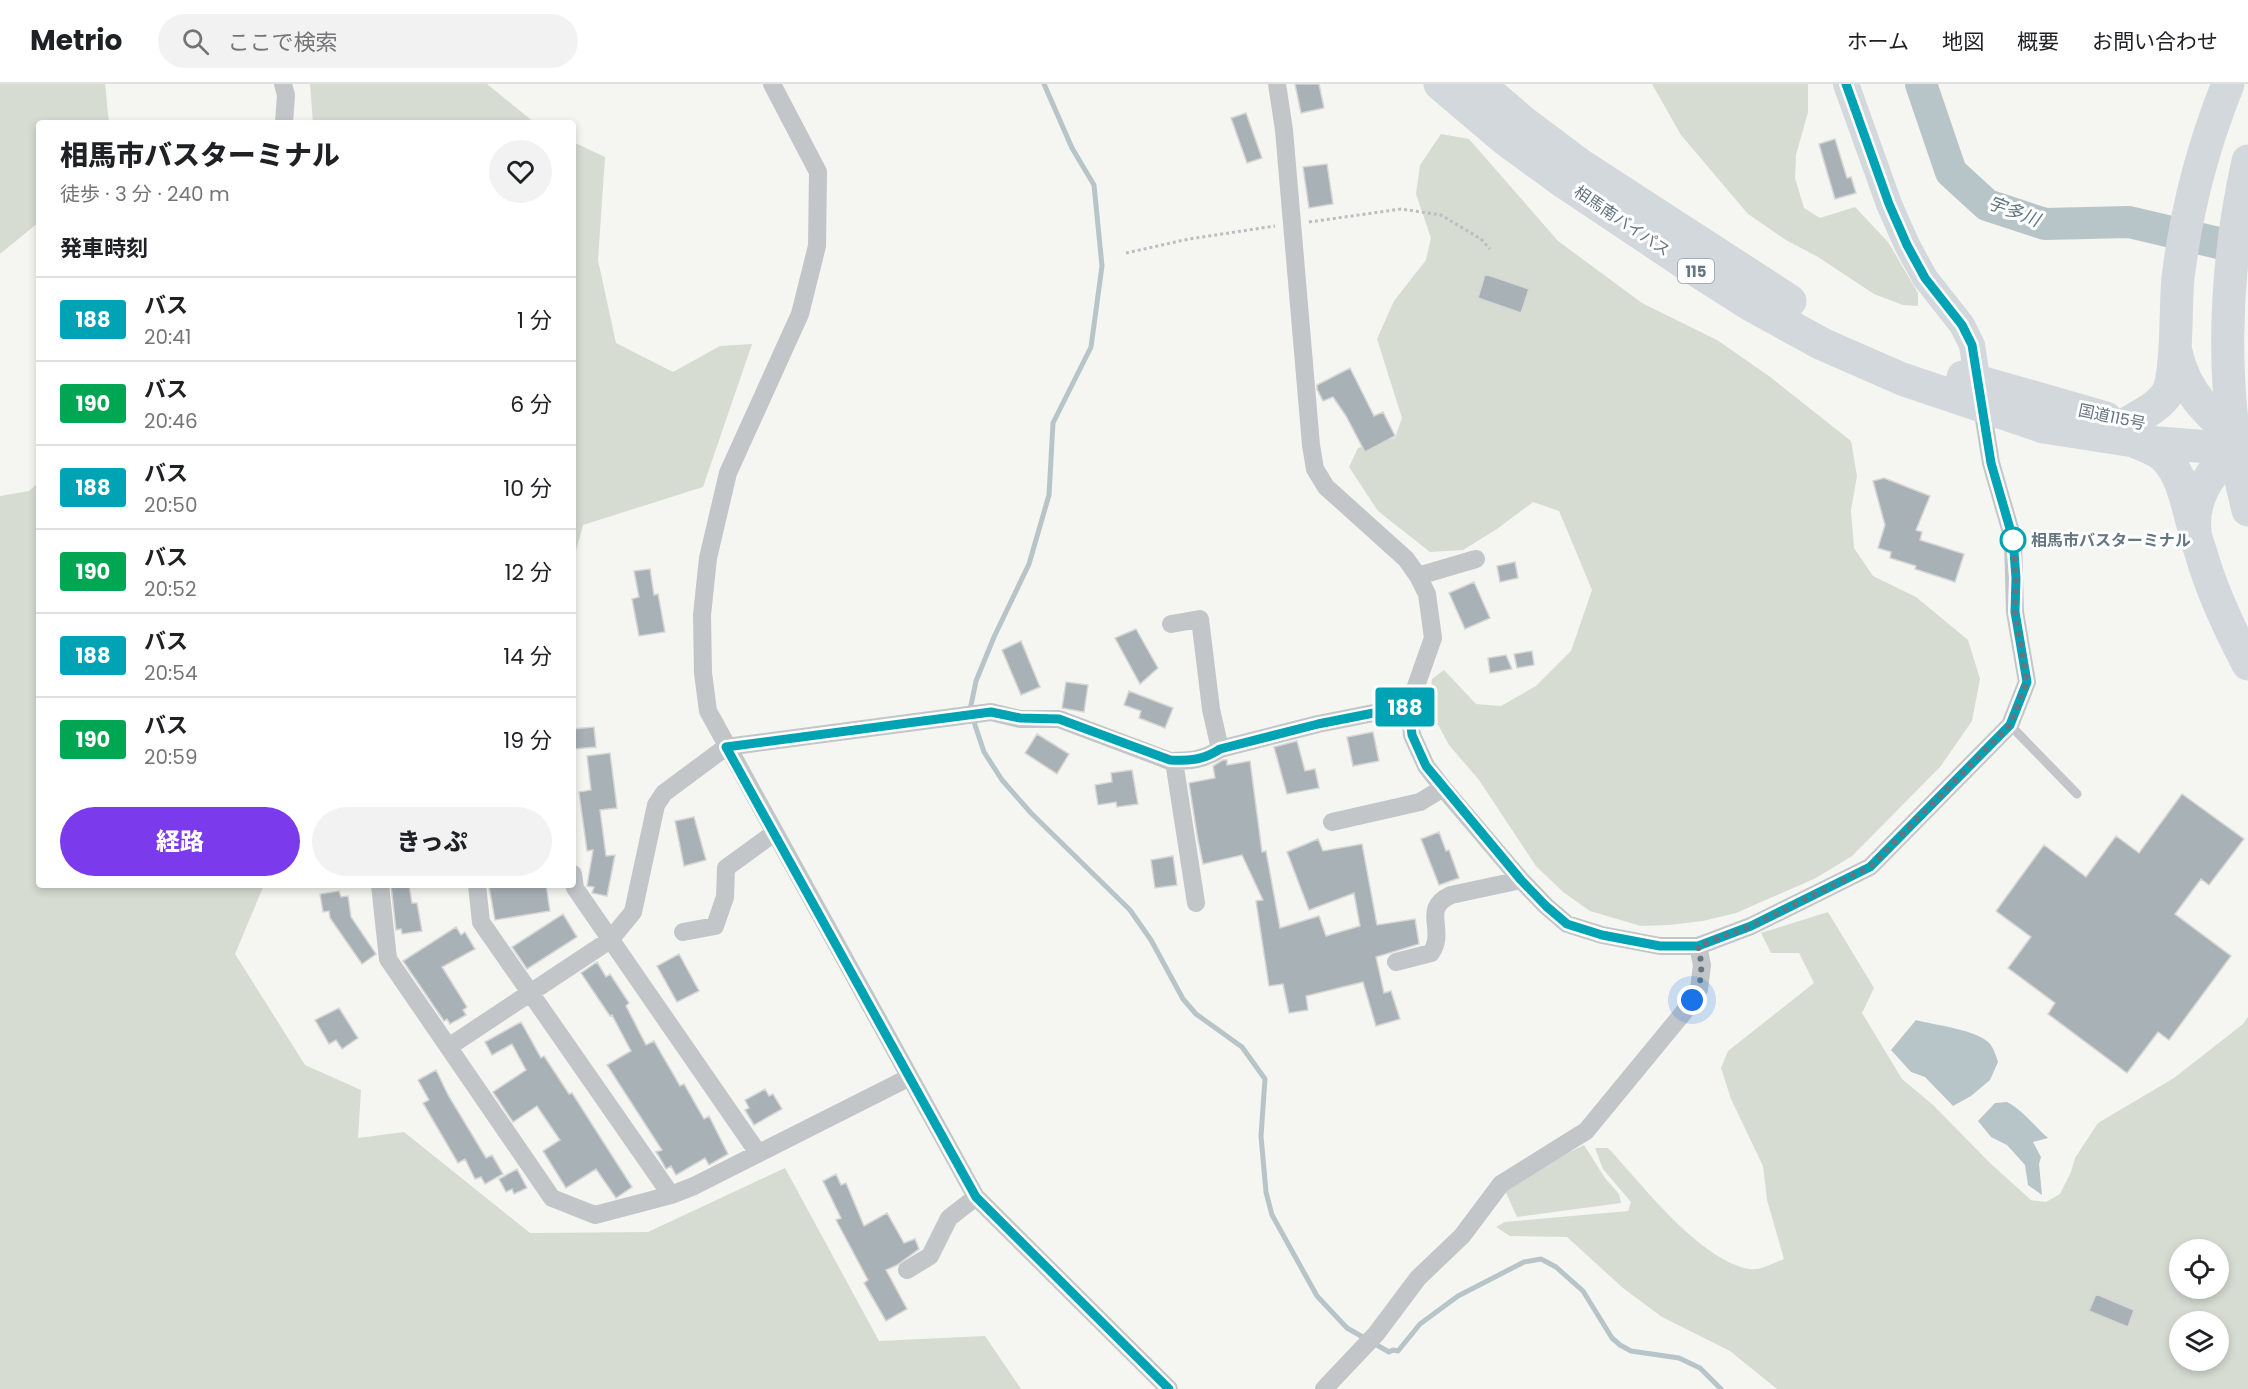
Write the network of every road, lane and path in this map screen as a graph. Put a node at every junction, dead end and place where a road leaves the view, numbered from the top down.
1 (284, 84) edge
2 (772, 84) edge
3 (1277, 84) edge
4 (1440, 84) edge
5 (1479, 84) edge
6 (1846, 84) edge
7 (2228, 84) edge
8 (284, 120) edge
9 (2248, 161) edge
10 (2248, 279) edge
11 (2174, 344) junction
12 (2248, 394) edge
13 (1980, 395) junction
14 (2131, 431) junction
15 (2236, 441) edge
16 (2247, 507) edge
17 (2194, 530) junction
18 (1476, 559) dead end
19 (1418, 576) junction
20 (1171, 624) dead end
21 (2248, 664) edge
22 (1409, 706) junction
23 (2010, 725) junction
24 (726, 747) junction
25 (1220, 749) junction
26 (1174, 761) junction
27 (1443, 788) junction
28 (2077, 794) dead end
29 (1332, 822) dead end
30 (774, 833) junction
31 (1521, 880) junction
32 (380, 888) edge
33 (477, 888) edge
34 (575, 888) edge
35 (1196, 903) dead end
36 (683, 932) dead end
37 (610, 940) junction
38 (1698, 946) junction
39 (1396, 962) dead end
40 (531, 991) junction
41 (450, 1046) junction
42 (910, 1077) junction
43 (758, 1154) junction
44 (671, 1195) junction
45 (976, 1197) junction
46 (907, 1269) dead end
47 (1169, 1389) edge
48 (1324, 1389) edge

1 - 8 street
2 - 24 street
3 - 19 street
4 - 13 highway, 相馬南バイパス / 115
5 - 13 highway, 相馬南バイパス / 115
6 - 13 street
7 - 11 highway
9 - 16 highway
10 - 12 highway
11 - 14 highway
11 - 15 highway
13 - 14 highway, 国道115号 / 115
13 - 23 street
14 - 15 highway, 国道115号 / 115
14 - 17 highway
15 - 17 highway
17 - 21 highway
18 - 19 street
19 - 22 street
20 - 25 street
22 - 25 street
22 - 27 street
23 - 28 lane
23 - 38 street
24 - 26 street
24 - 30 street
24 - 37 street
25 - 26 street
26 - 35 street
27 - 29 street
27 - 31 street
30 - 36 street
30 - 42 street
31 - 38 street
31 - 39 street
32 - 41 street
33 - 40 street
34 - 37 street
37 - 40 street
37 - 43 street
38 - 48 street
40 - 41 street
40 - 44 street
41 - 44 street
42 - 43 street
42 - 45 street
43 - 44 street
45 - 46 street
45 - 47 street

